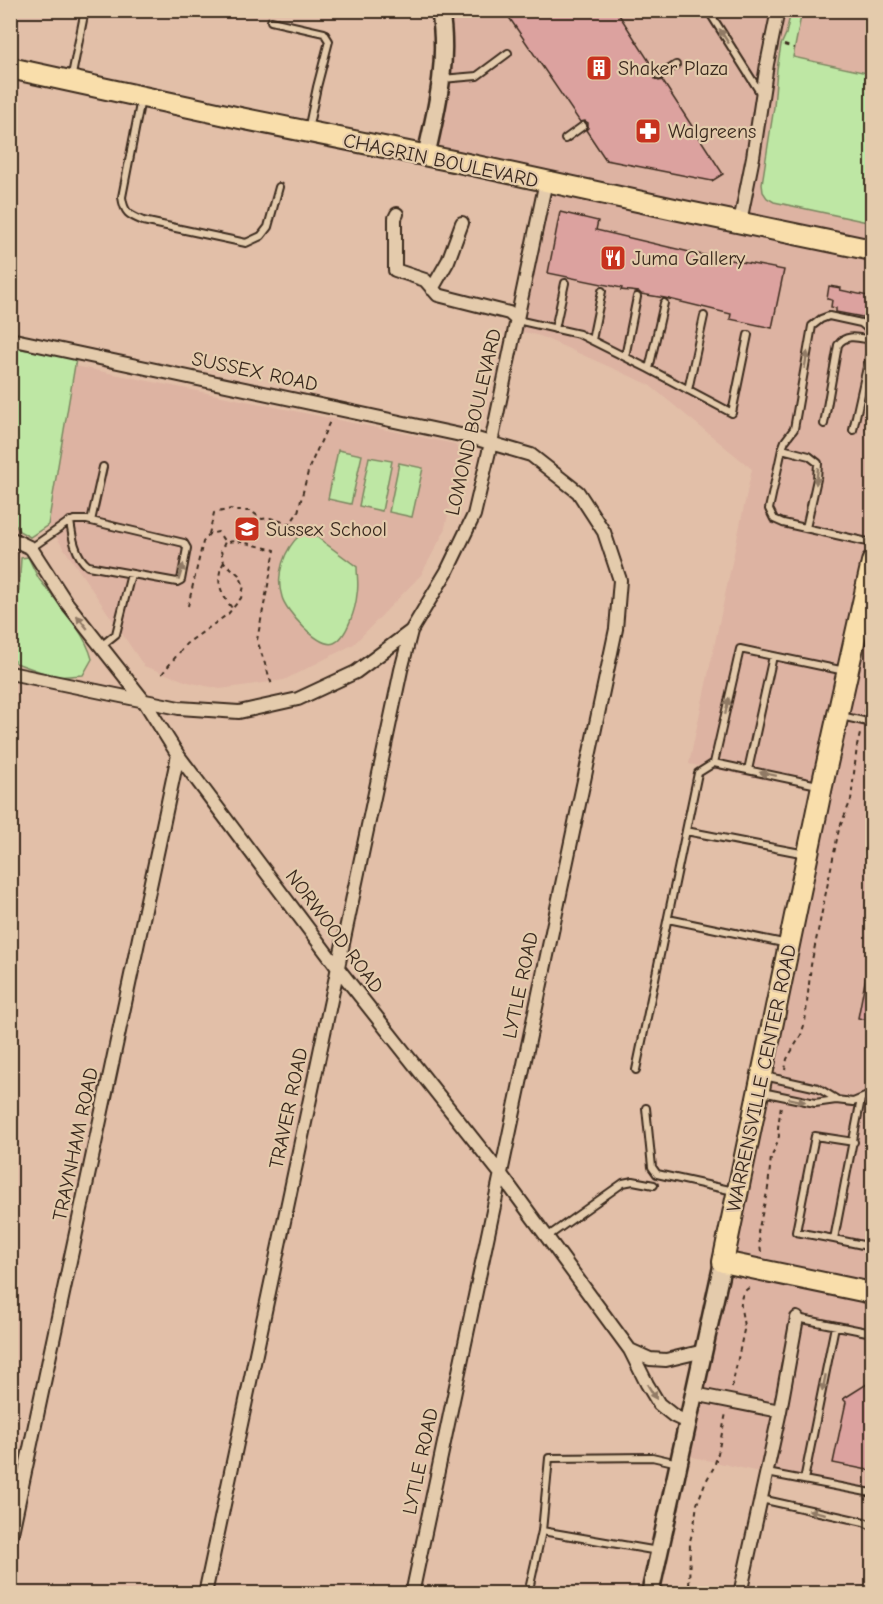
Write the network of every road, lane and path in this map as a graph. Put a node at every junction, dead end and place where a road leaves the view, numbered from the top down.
1 (85, 10) edge
2 (440, 10) edge
3 (708, 10) edge
4 (778, 10) edge
5 (271, 21) dead end
6 (782, 45) dead end
7 (795, 48) dead end
8 (508, 53) dead end
9 (676, 65) dead end
10 (10, 68) edge
11 (659, 76) dead end
12 (442, 79) junction
13 (71, 80) junction
14 (141, 96) junction
15 (763, 97) junction
16 (583, 126) dead end
17 (308, 132) junction
18 (565, 139) dead end
19 (426, 156) junction
20 (546, 181) junction
21 (279, 186) dead end
22 (397, 213) dead end
23 (740, 222) junction
24 (462, 223) dead end
25 (873, 250) edge
26 (565, 283) dead end
27 (432, 289) junction
28 (602, 291) dead end
29 (637, 297) dead end
30 (664, 303) dead end
31 (704, 316) dead end
32 (517, 320) junction
33 (555, 329) junction
34 (748, 335) dead end
35 (10, 339) edge
36 (592, 340) junction
37 (871, 340) junction
38 (625, 357) junction
39 (650, 369) junction
40 (688, 390) junction
41 (330, 420) dead end
42 (824, 424) dead end
43 (853, 430) dead end
44 (491, 442) junction
45 (782, 449) junction
46 (103, 467) dead end
47 (70, 521) junction
48 (91, 521) junction
49 (806, 528) junction
50 (209, 534) junction
51 (11, 541) edge
52 (225, 542) junction
53 (873, 543) edge
54 (31, 548) junction
55 (224, 562) junction
56 (873, 562) edge
57 (131, 574) junction
58 (188, 606) dead end
59 (232, 608) junction
60 (411, 631) junction
61 (101, 646) junction
62 (773, 656) junction
63 (848, 672) junction
64 (10, 673) edge
65 (162, 674) dead end
66 (272, 685) dead end
67 (873, 687) edge
68 (144, 701) junction
69 (865, 705) dead end
70 (837, 715) junction
71 (873, 723) edge
72 (860, 734) dead end
73 (178, 755) junction
74 (714, 763) junction
75 (748, 770) junction
76 (822, 786) junction
77 (686, 831) junction
78 (808, 854) junction
79 (668, 919) junction
80 (789, 944) junction
81 (338, 967) junction
82 (785, 1067) dead end
83 (636, 1070) dead end
84 (760, 1083) junction
85 (873, 1094) edge
86 (861, 1099) junction
87 (836, 1100) junction
88 (782, 1105) dead end
89 (646, 1108) dead end
90 (854, 1142) junction
91 (500, 1173) junction
92 (654, 1185) dead end
93 (737, 1192) junction
94 (547, 1237) junction
95 (834, 1239) junction
96 (873, 1247) edge
97 (761, 1252) dead end
98 (723, 1262) junction
99 (753, 1285) dead end
100 (873, 1293) edge
101 (797, 1318) joint
102 (835, 1326) junction
103 (873, 1334) edge
104 (630, 1350) junction
105 (704, 1351) junction
106 (732, 1384) dead end
107 (694, 1394) junction
108 (780, 1411) junction
109 (726, 1416) dead end
110 (687, 1422) junction
111 (678, 1463) junction
112 (766, 1473) junction
113 (804, 1480) junction
114 (873, 1493) edge
115 (761, 1499) junction
116 (873, 1526) edge
117 (542, 1531) junction
118 (10, 1542) edge
119 (659, 1551) junction
120 (205, 1593) edge
121 (412, 1593) edge
122 (528, 1593) edge
123 (650, 1593) edge
124 (689, 1593) edge
125 (740, 1593) edge

1 - 13 lane
2 - 12 main road
15 -> 3 lane
4 - 15 street
5 - 17 lane
6 - 7 path
8 - 12 lane
9 - 11 lane
10 - 13 main road, CHAGRIN BOULEVARD
12 - 19 main road
13 - 14 main road, CHAGRIN BOULEVARD
14 - 17 main road, CHAGRIN BOULEVARD
14 - 21 lane
15 - 23 street
16 - 18 lane
17 - 19 main road, CHAGRIN BOULEVARD
19 - 20 main road, CHAGRIN BOULEVARD
20 - 23 main road, CHAGRIN BOULEVARD
20 - 32 street, LOMOND BOULEVARD
22 - 27 street
23 - 25 main road, CHAGRIN BOULEVARD
24 - 27 street
26 - 33 lane
27 - 32 street
28 - 36 lane
29 - 38 lane
30 - 39 lane
31 - 40 lane
32 - 33 lane
32 - 44 street, LOMOND BOULEVARD
33 - 36 lane
34 - 40 lane
35 - 44 street, SUSSEX ROAD
36 - 38 lane
37 - 42 lane
37 - 43 lane
45 -> 37 lane
38 - 39 lane
39 - 40 lane
41 - 50 path
44 - 60 street, LOMOND BOULEVARD
44 - 91 street, LYTLE ROAD
45 -> 49 lane
45 - 49 lane
46 - 48 lane
47 - 48 lane
47 - 54 lane
47 - 57 lane
57 -> 48 lane
49 - 53 lane
50 - 52 path
50 - 58 path
51 - 54 street
52 - 55 path
52 - 66 path
61 -> 54 street, NORWOOD ROAD
55 - 59 path
55 - 59 path
56 - 63 main road, WARRENSVILLE CENTER ROAD
57 - 61 lane
59 - 65 path
60 - 68 street, LOMOND BOULEVARD
60 - 81 street, TRAVER ROAD
61 - 68 street, NORWOOD ROAD
62 - 63 lane
74 -> 62 lane
62 - 75 lane
63 - 70 main road, WARRENSVILLE CENTER ROAD
64 - 68 street, LOMOND BOULEVARD
67 - 69 path
68 - 73 street, NORWOOD ROAD
70 - 71 lane
70 - 76 main road, WARRENSVILLE CENTER ROAD
72 - 82 path
73 - 81 street, NORWOOD ROAD
73 - 118 street, TRAYNHAM ROAD
74 - 75 lane
74 - 77 lane
76 -> 75 lane
76 - 78 main road, WARRENSVILLE CENTER ROAD
77 - 78 lane
77 - 79 lane
78 - 80 main road, WARRENSVILLE CENTER ROAD
79 - 80 lane
79 - 83 lane
80 - 84 main road, WARRENSVILLE CENTER ROAD
81 - 91 street, NORWOOD ROAD
81 - 120 street, TRAVER ROAD
84 -> 87 lane
84 - 87 lane
84 - 93 main road, WARRENSVILLE CENTER ROAD
85 - 86 lane
86 - 87 lane
86 - 90 lane
88 - 97 path
89 - 93 lane
90 - 95 lane
90 - 95 lane
91 - 94 street, NORWOOD ROAD
91 - 121 street, LYTLE ROAD
92 - 94 lane
93 - 98 main road, WARRENSVILLE CENTER ROAD
94 - 104 street, NORWOOD ROAD
95 - 96 lane
98 - 100 main road
98 - 105 main road, WARRENSVILLE CENTER ROAD
99 - 106 path
101 - 102 lane
101 - 108 street
102 - 103 lane
102 -> 113 lane
104 - 105 street
104 -> 110 street, NORWOOD ROAD
105 - 107 main road, WARRENSVILLE CENTER ROAD
107 - 108 street
107 - 110 main road, WARRENSVILLE CENTER ROAD
108 - 112 street
109 - 124 path
110 - 111 main road, WARRENSVILLE CENTER ROAD
111 - 117 lane
111 - 119 main road, WARRENSVILLE CENTER ROAD
112 - 113 lane
112 - 115 street
113 - 114 lane
116 -> 115 lane
115 - 125 street
117 - 119 lane
117 - 122 lane
119 - 123 main road, WARRENSVILLE CENTER ROAD

